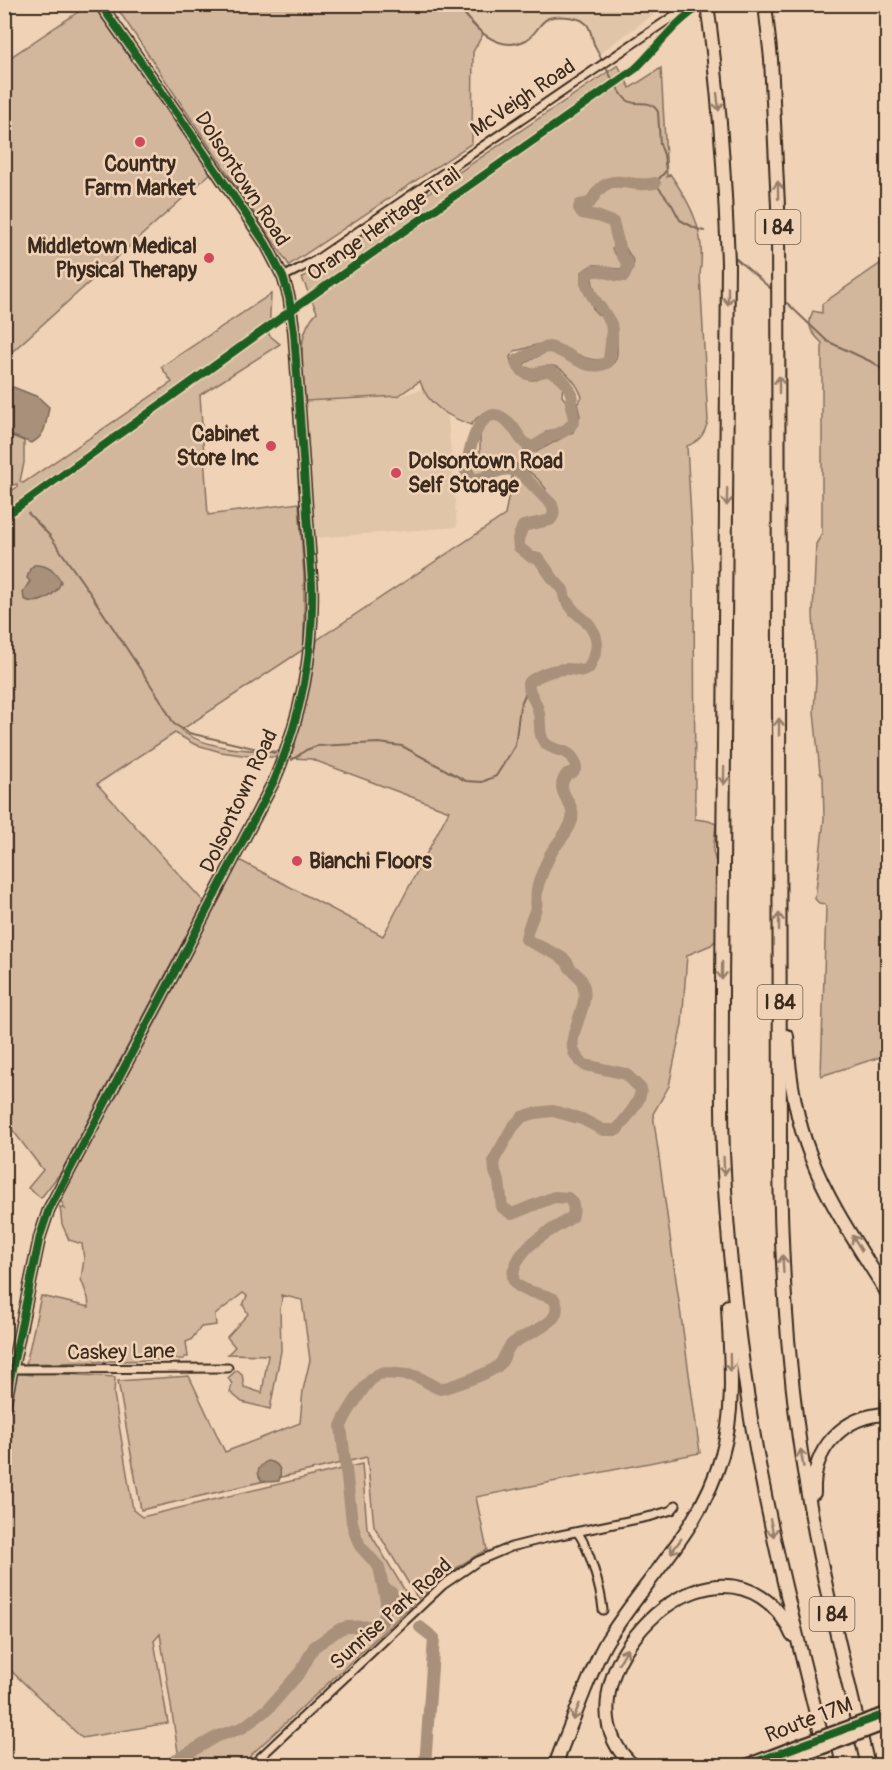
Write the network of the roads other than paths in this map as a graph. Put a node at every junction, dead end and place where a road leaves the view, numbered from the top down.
1 (100, 4) edge
2 (691, 4) edge
3 (707, 4) edge
4 (765, 8) edge
5 (283, 277) junction
6 (779, 947) junction
7 (728, 1221) junction
8 (888, 1294) edge
9 (228, 1368) dead end
10 (14, 1369) junction
11 (4, 1408) edge
12 (888, 1414) edge
13 (676, 1504) dead end
14 (577, 1532) junction
15 (820, 1557) junction
16 (603, 1610) dead end
17 (807, 1676) junction
18 (888, 1713) edge
19 (880, 1723) edge
20 (805, 1749) junction
21 (868, 1761) edge
22 (251, 1766) edge
23 (555, 1766) edge
24 (634, 1766) edge
25 (745, 1766) edge
26 (776, 1766) edge
27 (829, 1766) edge

1 - 5 street, Dolsontown Road
2 - 5 street, McVeigh Road
3 -> 7 highway, I 84
6 -> 4 highway, I 84
5 - 10 street, Dolsontown Road
8 -> 6 highway
15 -> 6 highway, I 84
7 -> 17 highway, I 84
7 -> 23 highway
9 - 10 street, Caskey Lane
10 - 11 street, Dolsontown Road
12 - 15 highway
13 - 14 street, Sunrise Park Road
14 - 16 street
14 - 22 street, Sunrise Park Road
15 - 21 highway, I 84
24 -> 17 highway
17 - 27 highway, I 84
18 - 19 main road, Route 17M
19 - 20 main road, Route 17M, bridge
20 - 25 main road, Route 17M
20 - 26 main road, Route 17M

